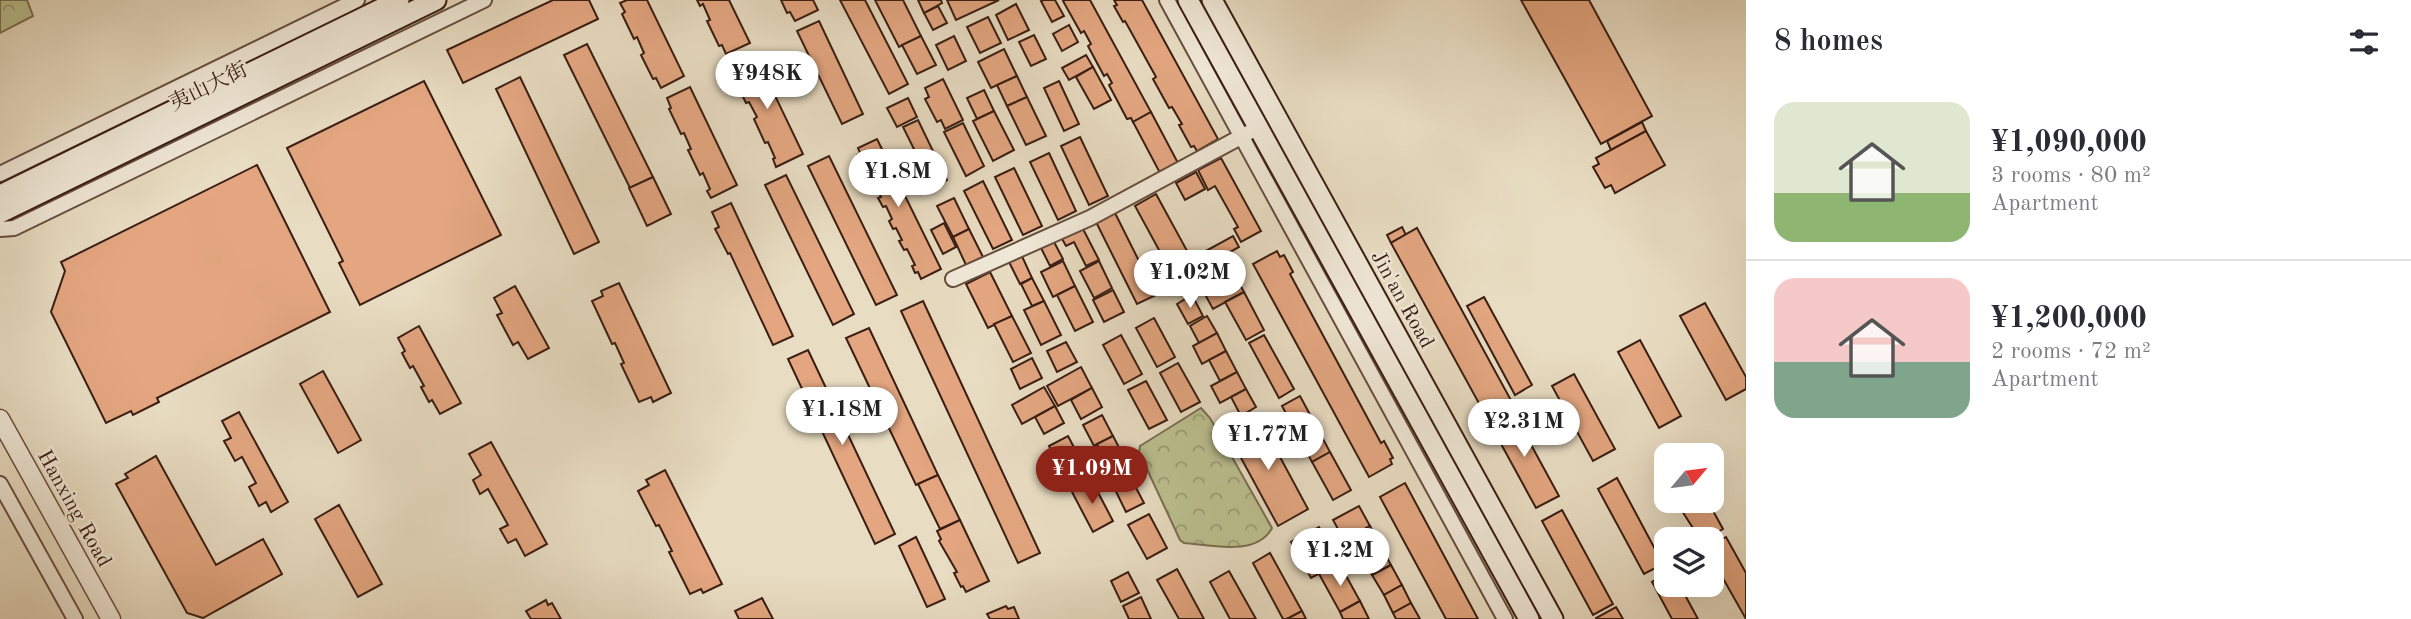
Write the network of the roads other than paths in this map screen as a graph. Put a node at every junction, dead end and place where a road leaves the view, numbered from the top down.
1 (357, 0) edge
2 (398, 0) edge
3 (436, 0) edge
4 (484, 0) edge
5 (1167, 0) edge
6 (1188, 0) edge
7 (1212, 0) edge
8 (1250, 132) junction
9 (0, 174) edge
10 (0, 195) edge
11 (0, 213) edge
12 (0, 229) edge
13 (953, 278) dead end
14 (0, 419) edge
15 (0, 442) edge
16 (0, 484) edge
17 (75, 619) edge
18 (98, 619) edge
19 (111, 619) edge
20 (1504, 619) edge
21 (1529, 619) edge
22 (1553, 619) edge

1 - 9 street
2 - 10 main road, 夷山大街
3 - 11 main road, 夷山大街
4 - 12 street
5 - 8 street
6 - 8 main road, Jin'an Road
7 - 22 main road, Jin'an Road
8 - 13 street
8 - 20 street
8 - 21 main road, Jin'an Road
14 - 19 street, Hanxing Road
15 - 18 street, Hanxing Road
16 - 17 street

